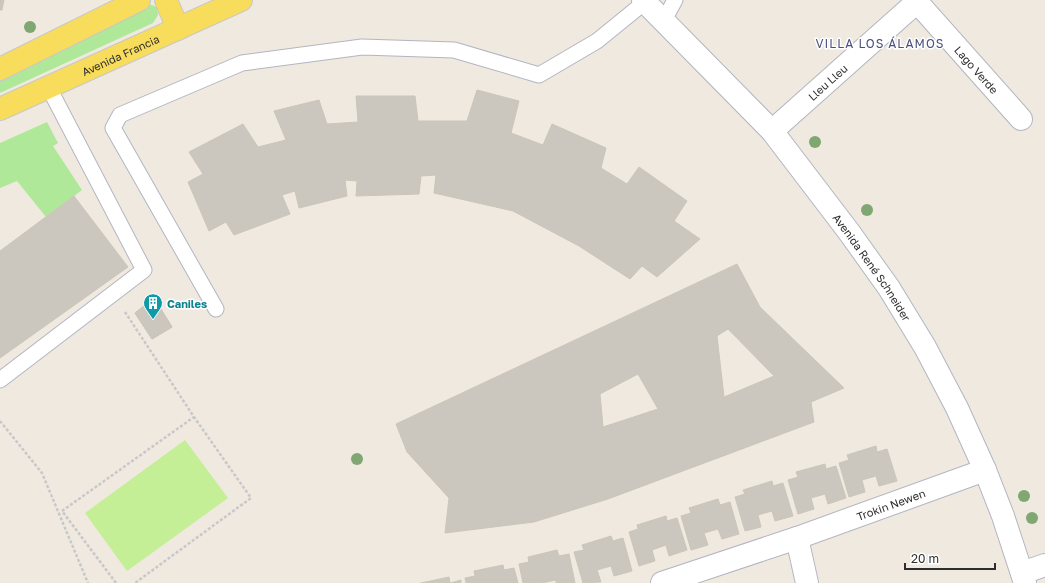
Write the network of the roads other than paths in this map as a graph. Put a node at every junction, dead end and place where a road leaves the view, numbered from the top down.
1 (139, 0) edge
2 (166, 0) edge
3 (241, 0) edge
4 (675, 0) edge
5 (644, 1) edge
6 (918, 1) edge
7 (663, 22) junction
8 (178, 29) junction
9 (0, 69) edge
10 (49, 88) junction
11 (0, 109) edge
12 (1021, 119) dead end
13 (772, 131) junction
14 (216, 309) dead end
15 (0, 380) edge
16 (985, 470) junction
17 (797, 538) junction
18 (1045, 566) edge
19 (1023, 578) edge
20 (662, 583) edge
21 (807, 583) edge

1 - 9 main road
2 - 8 main road
3 - 8 main road, Avenida Francia
4 - 7 lane
5 - 7 street, Avenida René Schneider
5 - 14 lane
6 - 12 street, Lago Verde
6 - 13 street, Lleu Lleu
7 - 13 street, Avenida René Schneider
8 - 10 main road, Avenida Francia
10 - 11 main road, Avenida Francia
10 - 15 lane
13 - 16 street, Avenida René Schneider
16 - 17 street, Trokin Newen
16 - 19 street, Avenida René Schneider
17 - 20 street, Trokin Newen
17 - 21 street
18 - 19 street

